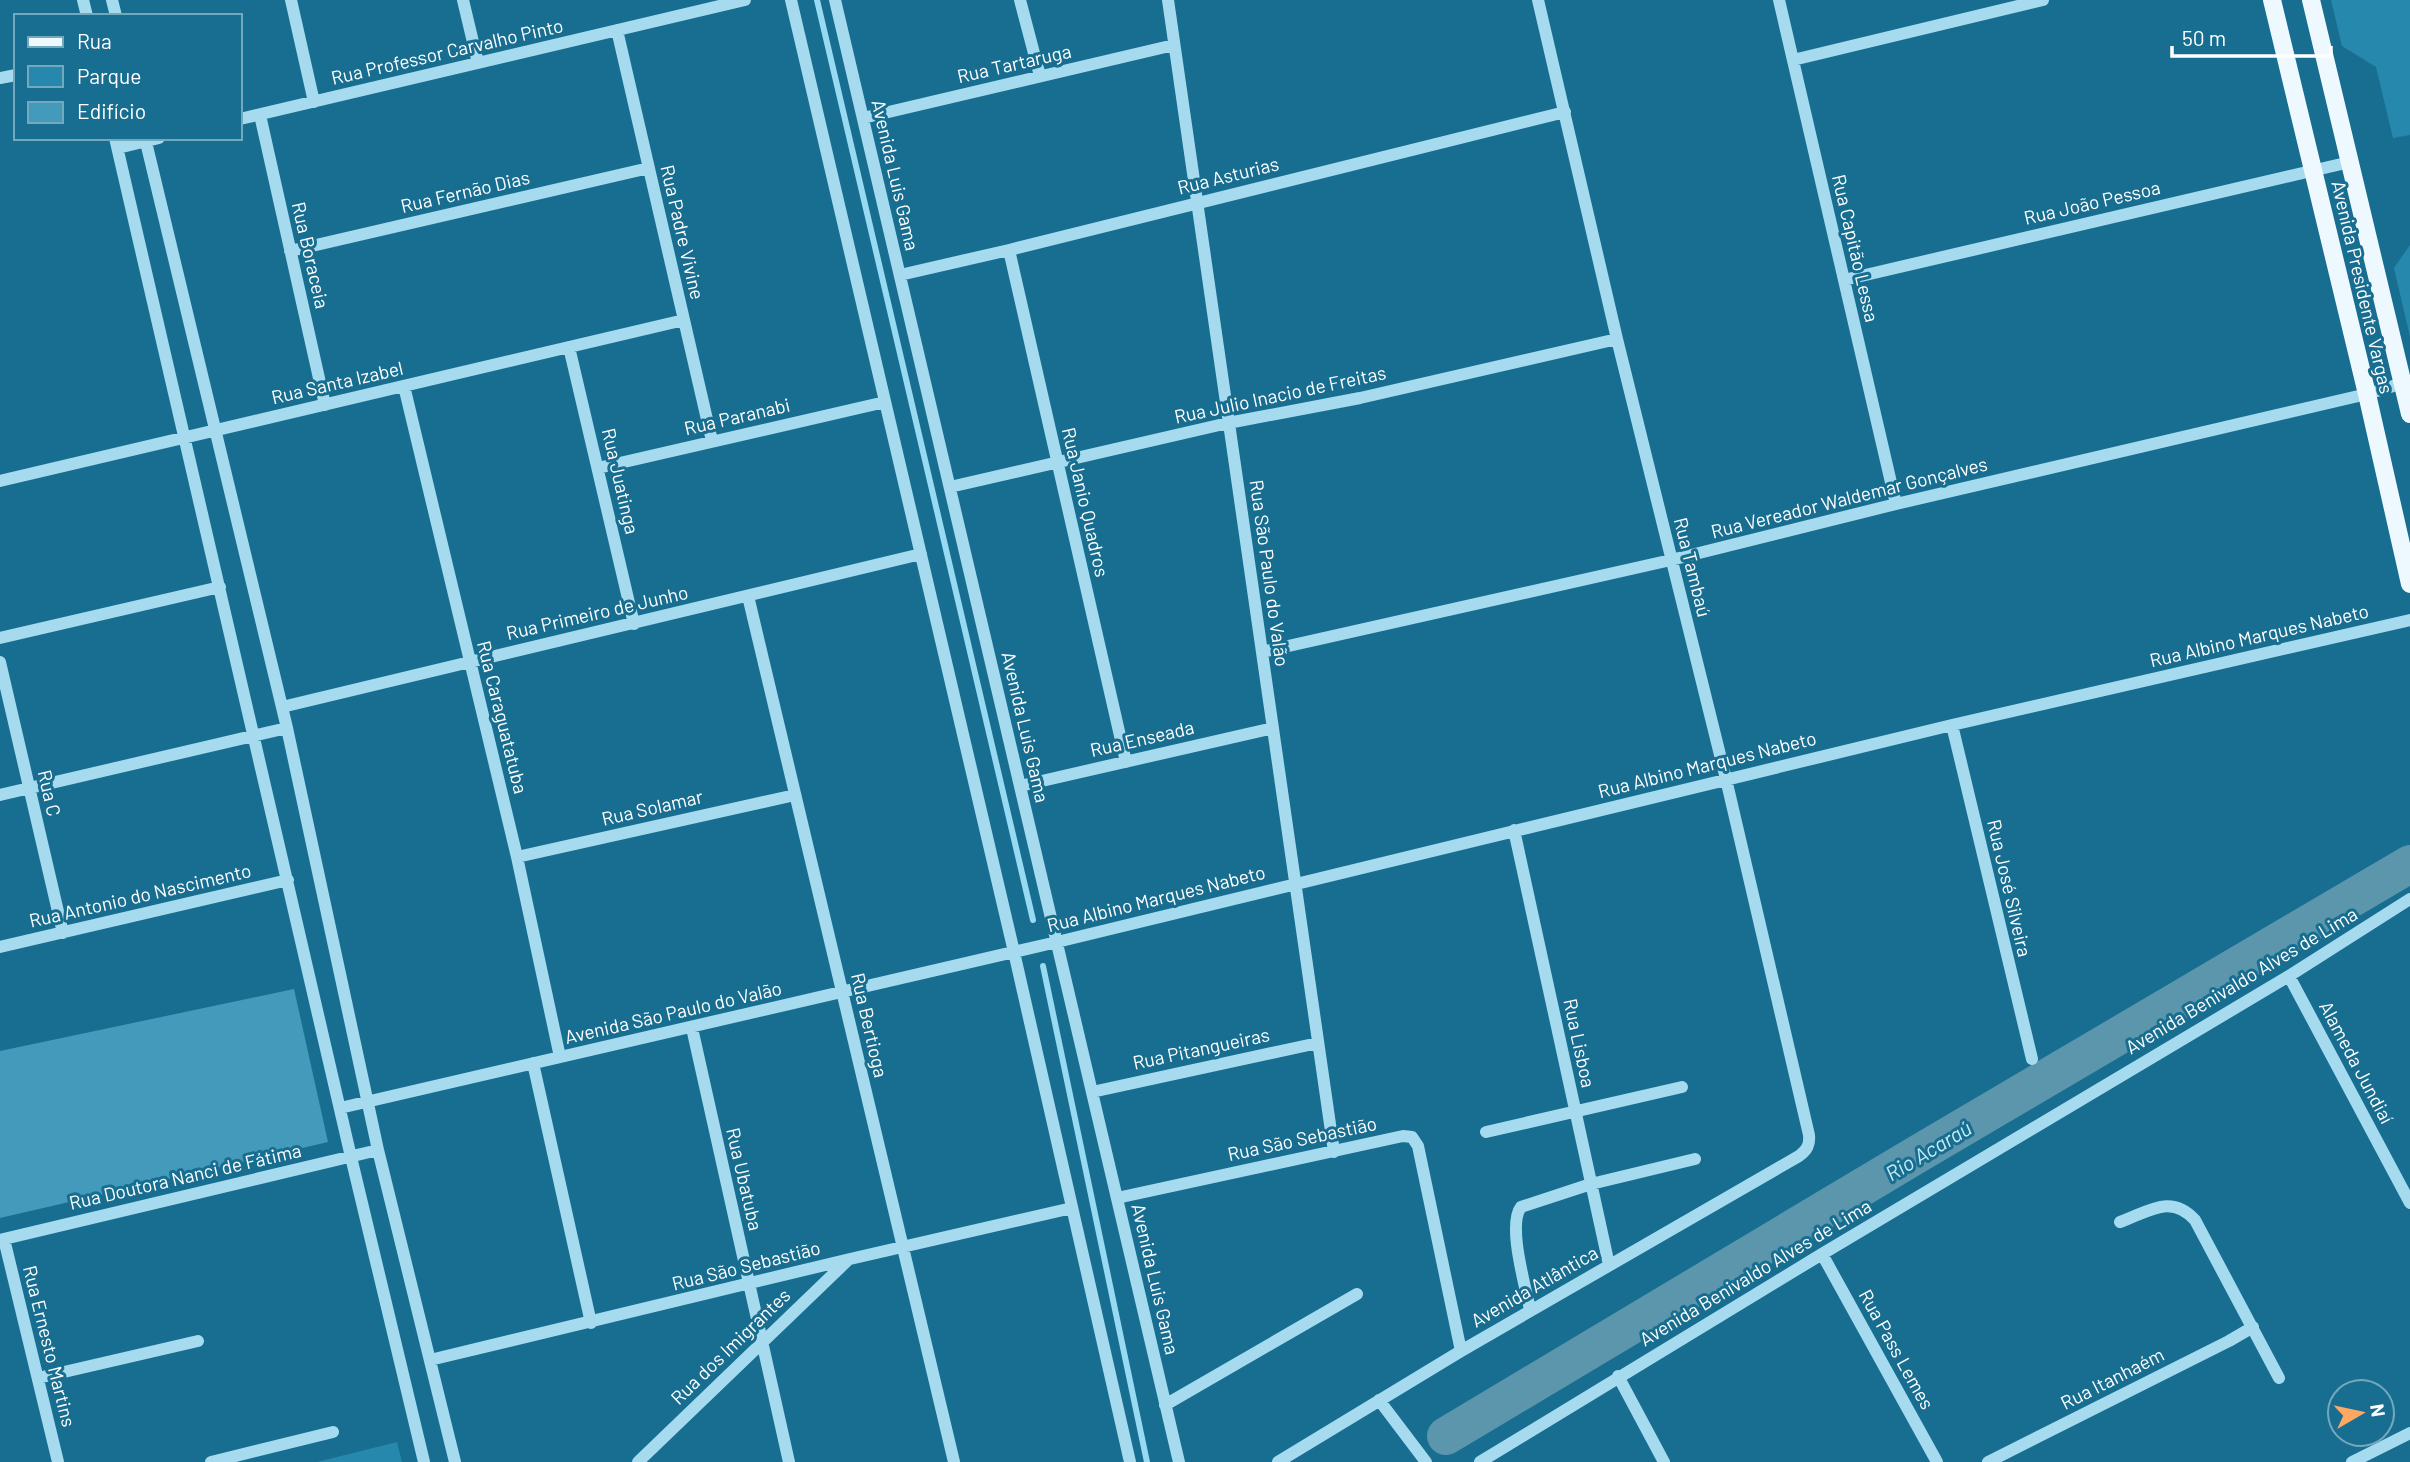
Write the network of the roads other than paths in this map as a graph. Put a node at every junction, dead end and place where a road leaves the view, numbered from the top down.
1 (291, 0) edge
2 (463, 0) edge
3 (746, 0) edge
4 (791, 0) edge
5 (835, 0) edge
6 (1020, 0) edge
7 (1168, 0) edge
8 (1538, 0) edge
9 (1779, 0) edge
10 (2043, 0) edge
11 (2272, 0) edge
12 (2311, 0) edge
13 (617, 30) junction
14 (1174, 45) junction
15 (1793, 60) junction
16 (478, 63) junction
17 (1040, 76) junction
18 (314, 102) junction
19 (1565, 111) junction
20 (260, 115) junction
21 (863, 118) junction
22 (242, 120) edge
23 (145, 140) edge
24 (116, 143) edge
25 (2350, 162) junction
26 (649, 168) junction
27 (2314, 171) junction
28 (1197, 203) junction
29 (290, 250) junction
30 (1009, 250) junction
31 (900, 275) junction
32 (1844, 280) junction
33 (684, 320) junction
34 (1618, 339) junction
35 (569, 347) junction
36 (2403, 383) junction
37 (404, 386) junction
38 (2367, 394) junction
39 (885, 402) junction
40 (325, 405) junction
41 (2410, 414) edge
42 (1228, 423) junction
43 (214, 431) junction
44 (185, 438) junction
45 (712, 442) junction
46 (1057, 461) junction
47 (598, 468) junction
48 (0, 481) edge
49 (950, 487) junction
50 (1896, 504) junction
51 (921, 554) junction
52 (1671, 560) junction
53 (2410, 584) edge
54 (220, 587) junction
55 (748, 596) junction
56 (2410, 620) edge
57 (634, 624) junction
58 (0, 638) edge
59 (1262, 652) junction
60 (0, 662) edge
61 (470, 662) junction
62 (282, 706) junction
63 (1952, 725) junction
64 (287, 728) junction
65 (1273, 728) junction
66 (255, 735) junction
67 (1126, 761) junction
68 (1726, 779) junction
69 (1020, 786) junction
70 (29, 788) junction
71 (0, 795) edge
72 (795, 795) junction
73 (1514, 830) junction
74 (517, 857) junction
75 (288, 880) junction
76 (1295, 883) junction
77 (2410, 899) edge
78 (64, 933) junction
79 (1057, 942) junction
80 (0, 947) edge
81 (1014, 952) junction
82 (2289, 976) junction
83 (842, 993) junction
84 (692, 1028) junction
85 (1318, 1043) junction
86 (560, 1057) junction
87 (2032, 1059) dead end
88 (533, 1063) junction
89 (1682, 1087) dead end
90 (1092, 1092) junction
91 (368, 1102) junction
92 (340, 1108) junction
93 (1575, 1112) junction
94 (1486, 1132) dead end
95 (1809, 1144) joint
96 (378, 1150) junction
97 (1334, 1152) junction
98 (351, 1157) junction
99 (1695, 1159) dead end
100 (1591, 1184) junction
101 (1117, 1198) junction
102 (2410, 1203) edge
103 (1072, 1208) junction
104 (2120, 1222) dead end
105 (2, 1240) edge
106 (903, 1247) junction
107 (1822, 1254) junction
108 (850, 1259) junction
109 (1609, 1265) junction
110 (749, 1284) junction
111 (1357, 1294) dead end
112 (1530, 1310) junction
113 (591, 1323) junction
114 (2253, 1327) junction
115 (198, 1341) dead end
116 (762, 1342) junction
117 (1461, 1351) junction
118 (430, 1360) junction
119 (1619, 1376) junction
120 (38, 1378) junction
121 (2279, 1378) dead end
122 (1379, 1400) junction
123 (1165, 1405) junction
124 (333, 1432) dead end
125 (2410, 1433) edge
126 (58, 1462) edge
127 (211, 1462) edge
128 (424, 1462) edge
129 (454, 1462) edge
130 (638, 1462) edge
131 (789, 1462) edge
132 (954, 1462) edge
133 (1130, 1462) edge
134 (1179, 1462) edge
135 (1278, 1462) edge
136 (1426, 1462) edge
137 (1480, 1462) edge
138 (1664, 1462) edge
139 (1937, 1462) edge
140 (1988, 1462) edge
141 (2352, 1462) edge

1 - 18 street
2 - 16 street
3 - 13 street, Rua Professor Carvalho Pinto
4 - 39 street
5 - 21 street, Avenida Luis Gama
6 - 17 street
7 - 14 street, Rua São Paulo do Valão
8 - 19 street, Rua Tambaú
9 - 15 street, Rua Capitão Lessa
10 - 15 street
11 - 27 main road, Avenida Presidente Vargas
12 - 25 main road, Avenida Presidente Vargas
13 - 16 street, Rua Professor Carvalho Pinto
13 - 26 street, Rua Padre Vivine
14 - 17 street, Rua Tartaruga
14 - 28 street, Rua São Paulo do Valão
15 - 32 street, Rua Capitão Lessa
16 - 18 street, Rua Professor Carvalho Pinto
17 - 21 street, Rua Tartaruga
18 - 20 street, Rua Professor Carvalho Pinto
19 - 28 street, Rua Asturias
19 - 34 street, Rua Tambaú
20 - 22 street, Rua Professor Carvalho Pinto
20 - 29 street, Rua Boraceia
21 - 31 street, Avenida Luis Gama
23 - 24 street
23 - 43 street
24 - 44 street
25 - 27 street, Rua João Pessoa
25 - 36 main road, Avenida Presidente Vargas
26 - 29 street, Rua Fernão Dias
26 - 33 street, Rua Padre Vivine
27 - 32 street, Rua João Pessoa
27 - 38 main road, Avenida Presidente Vargas
28 - 30 street, Rua Asturias
28 - 42 street, Rua São Paulo do Valão
29 - 40 street, Rua Boraceia
30 - 31 street, Rua Asturias
30 - 46 street, Rua Janio Quadros
31 - 49 street, Avenida Luis Gama
32 - 50 street, Rua Capitão Lessa
33 - 35 street, Rua Santa Izabel
33 - 45 street, Rua Padre Vivine
34 - 42 street, Rua Julio Inacio de Freitas
34 - 52 street, Rua Tambaú
35 - 37 street, Rua Santa Izabel
35 - 47 street, Rua Juatinga
36 - 38 street, Rua Vereador Waldemar Gonçalves
36 - 41 main road, Avenida Presidente Vargas
37 - 40 street, Rua Santa Izabel
37 - 61 street, Rua Caraguatatuba
38 - 50 street, Rua Vereador Waldemar Gonçalves
38 - 53 main road, Avenida Presidente Vargas
39 - 45 street, Rua Paranabi
39 - 51 street
40 - 43 street, Rua Santa Izabel
42 - 46 street, Rua Julio Inacio de Freitas
42 - 59 street, Rua São Paulo do Valão
43 - 44 street, Rua Santa Izabel
43 - 62 street
44 - 48 street, Rua Santa Izabel
44 - 54 street
45 - 47 street, Rua Paranabi
46 - 49 street, Rua Julio Inacio de Freitas
46 - 67 street, Rua Janio Quadros
47 - 57 street, Rua Juatinga
49 - 69 street, Avenida Luis Gama
50 - 52 street, Rua Vereador Waldemar Gonçalves
51 - 55 street, Rua Primeiro de Junho
51 - 81 street
52 - 59 street, Rua Vereador Waldemar Gonçalves
52 - 68 street, Rua Tambaú
54 - 58 street
54 - 66 street
55 - 57 street, Rua Primeiro de Junho
55 - 72 street, Rua Bertioga
56 - 63 street, Rua Albino Marques Nabeto
57 - 61 street, Rua Primeiro de Junho
59 - 65 street, Rua São Paulo do Valão
60 - 70 street, Rua C
61 - 62 street, Rua Primeiro de Junho
61 - 74 street, Rua Caraguatatuba
62 - 64 street
63 - 68 street, Rua Albino Marques Nabeto
63 - 87 street, Rua José Silveira
64 - 66 street
64 - 91 street
65 - 67 street, Rua Enseada
65 - 76 street, Rua São Paulo do Valão
66 - 70 street
66 - 75 street
67 - 69 street, Rua Enseada
68 - 73 street, Rua Albino Marques Nabeto
68 - 95 street, Rua Tambaú
69 - 79 street, Avenida Luis Gama
70 - 71 street
70 - 78 street, Rua C
72 - 74 street, Rua Solamar
72 - 83 street, Rua Bertioga
73 - 76 street, Rua Albino Marques Nabeto
73 - 93 street, Rua Lisboa
74 - 86 street, Rua Caraguatatuba
75 - 78 street, Rua Antonio do Nascimento
75 - 92 street
76 - 79 street, Rua Albino Marques Nabeto
76 - 85 street, Rua São Paulo do Valão
77 - 82 street, Avenida Benivaldo Alves de Lima
78 - 80 street, Rua Antonio do Nascimento
79 - 81 street, Rua Albino Marques Nabeto
79 - 90 street, Avenida Luis Gama
81 - 83 street, Avenida São Paulo do Valão
81 - 103 street
82 - 102 street, Alameda Jundiaí
82 - 107 street, Avenida Benivaldo Alves de Lima
83 - 84 street, Avenida São Paulo do Valão
83 - 106 street, Rua Bertioga
84 - 86 street, Avenida São Paulo do Valão
84 - 110 street, Rua Ubatuba
85 - 90 street, Rua Pitangueiras
85 - 97 street, Rua São Paulo do Valão
86 - 88 street, Avenida São Paulo do Valão
88 - 91 street, Avenida São Paulo do Valão
88 - 113 street
89 - 93 street
90 - 101 street, Avenida Luis Gama
91 - 92 street, Avenida São Paulo do Valão
91 - 96 street
92 - 98 street
93 - 94 street
93 - 100 street, Rua Lisboa
95 - 109 street, Avenida Atlântica
96 - 98 street, Rua Doutora Nanci de Fátima
96 - 118 street
97 - 101 street, Rua São Sebastião
97 - 117 street, Rua São Sebastião
98 - 105 street, Rua Doutora Nanci de Fátima
98 - 128 street
99 - 100 street
100 - 109 street, Rua Lisboa
100 - 112 street
101 - 123 street, Avenida Luis Gama
103 - 106 street, Rua São Sebastião
103 - 133 street
104 - 114 street
105 - 120 street, Rua Ernesto Martins
106 - 108 street, Rua São Sebastião
106 - 132 street, Rua Bertioga
107 - 119 street, Avenida Benivaldo Alves de Lima
107 - 139 street, Rua Pass Lemes
108 - 110 street, Rua São Sebastião
108 - 116 street, Rua dos Imigrantes
109 - 112 street, Avenida Atlântica
110 - 113 street, Rua São Sebastião
110 - 116 street, Rua Ubatuba
111 - 123 street
112 - 117 street, Avenida Atlântica
113 - 118 street, Rua São Sebastião
114 - 121 street
114 - 140 street, Rua Itanhaém
115 - 120 street
116 - 130 street, Rua dos Imigrantes
116 - 131 street, Rua Ubatuba
117 - 122 street, Avenida Atlântica
118 - 129 street
119 - 137 street, Avenida Benivaldo Alves de Lima
119 - 138 street
120 - 126 street, Rua Ernesto Martins
122 - 135 street, Avenida Atlântica
122 - 136 street
123 - 134 street, Avenida Luis Gama
124 - 127 street
125 - 141 street

